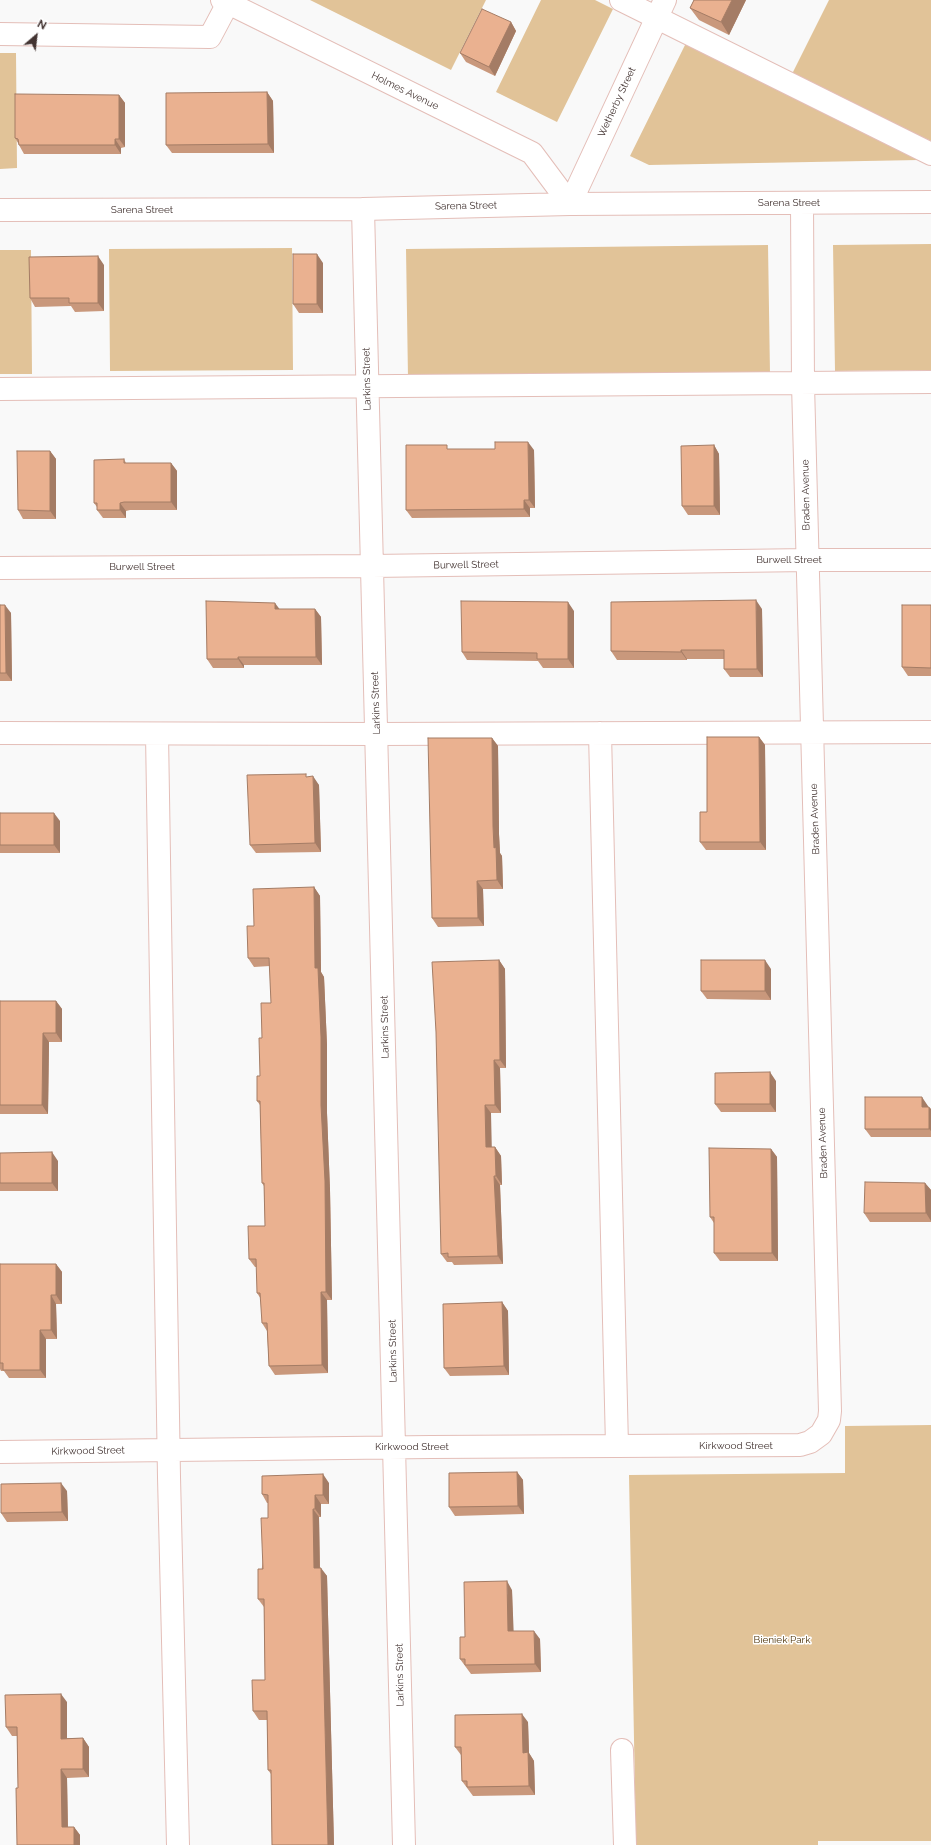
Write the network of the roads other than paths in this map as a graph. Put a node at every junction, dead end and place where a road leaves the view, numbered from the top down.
1 (621, 0) edge
2 (225, 1) edge
3 (661, 9) edge
4 (0, 34) edge
5 (931, 154) edge
6 (931, 202) edge
7 (802, 203) junction
8 (570, 204) junction
9 (363, 209) junction
10 (0, 210) edge
11 (931, 382) edge
12 (803, 384) junction
13 (367, 386) junction
14 (0, 389) edge
15 (808, 560) junction
16 (931, 560) edge
17 (372, 566) junction
18 (0, 568) edge
19 (812, 732) junction
20 (931, 732) edge
21 (600, 733) junction
22 (0, 734) edge
23 (157, 734) junction
24 (377, 734) junction
25 (821, 1434) joint
26 (617, 1446) junction
27 (395, 1448) junction
28 (169, 1450) junction
29 (0, 1452) edge
30 (622, 1750) dead end
31 (178, 1845) edge
32 (404, 1845) edge
33 (625, 1845) edge

1 - 3 street
2 - 4 street
2 - 8 street, Holmes Avenue
3 - 5 street
3 - 8 street, Wetherby Street
6 - 7 street, Sarena Street
7 - 8 street, Sarena Street
7 - 12 street, Braden Avenue
8 - 9 street, Sarena Street
9 - 10 street, Sarena Street
9 - 13 street, Larkins Street
11 - 12 street
12 - 13 street
12 - 15 street, Braden Avenue
13 - 14 street
13 - 17 street, Larkins Street
15 - 16 street, Burwell Street
15 - 17 street, Burwell Street
15 - 19 street, Braden Avenue
17 - 18 street, Burwell Street
17 - 24 street, Larkins Street
19 - 20 street
19 - 21 street
19 - 25 street, Braden Avenue
21 - 24 street
21 - 26 street
22 - 23 street
23 - 24 street
23 - 28 street
24 - 27 street, Larkins Street
25 - 26 street, Kirkwood Street
26 - 27 street, Kirkwood Street
27 - 28 street, Kirkwood Street
27 - 32 street, Larkins Street
28 - 29 street, Kirkwood Street
28 - 31 street
30 - 33 street

